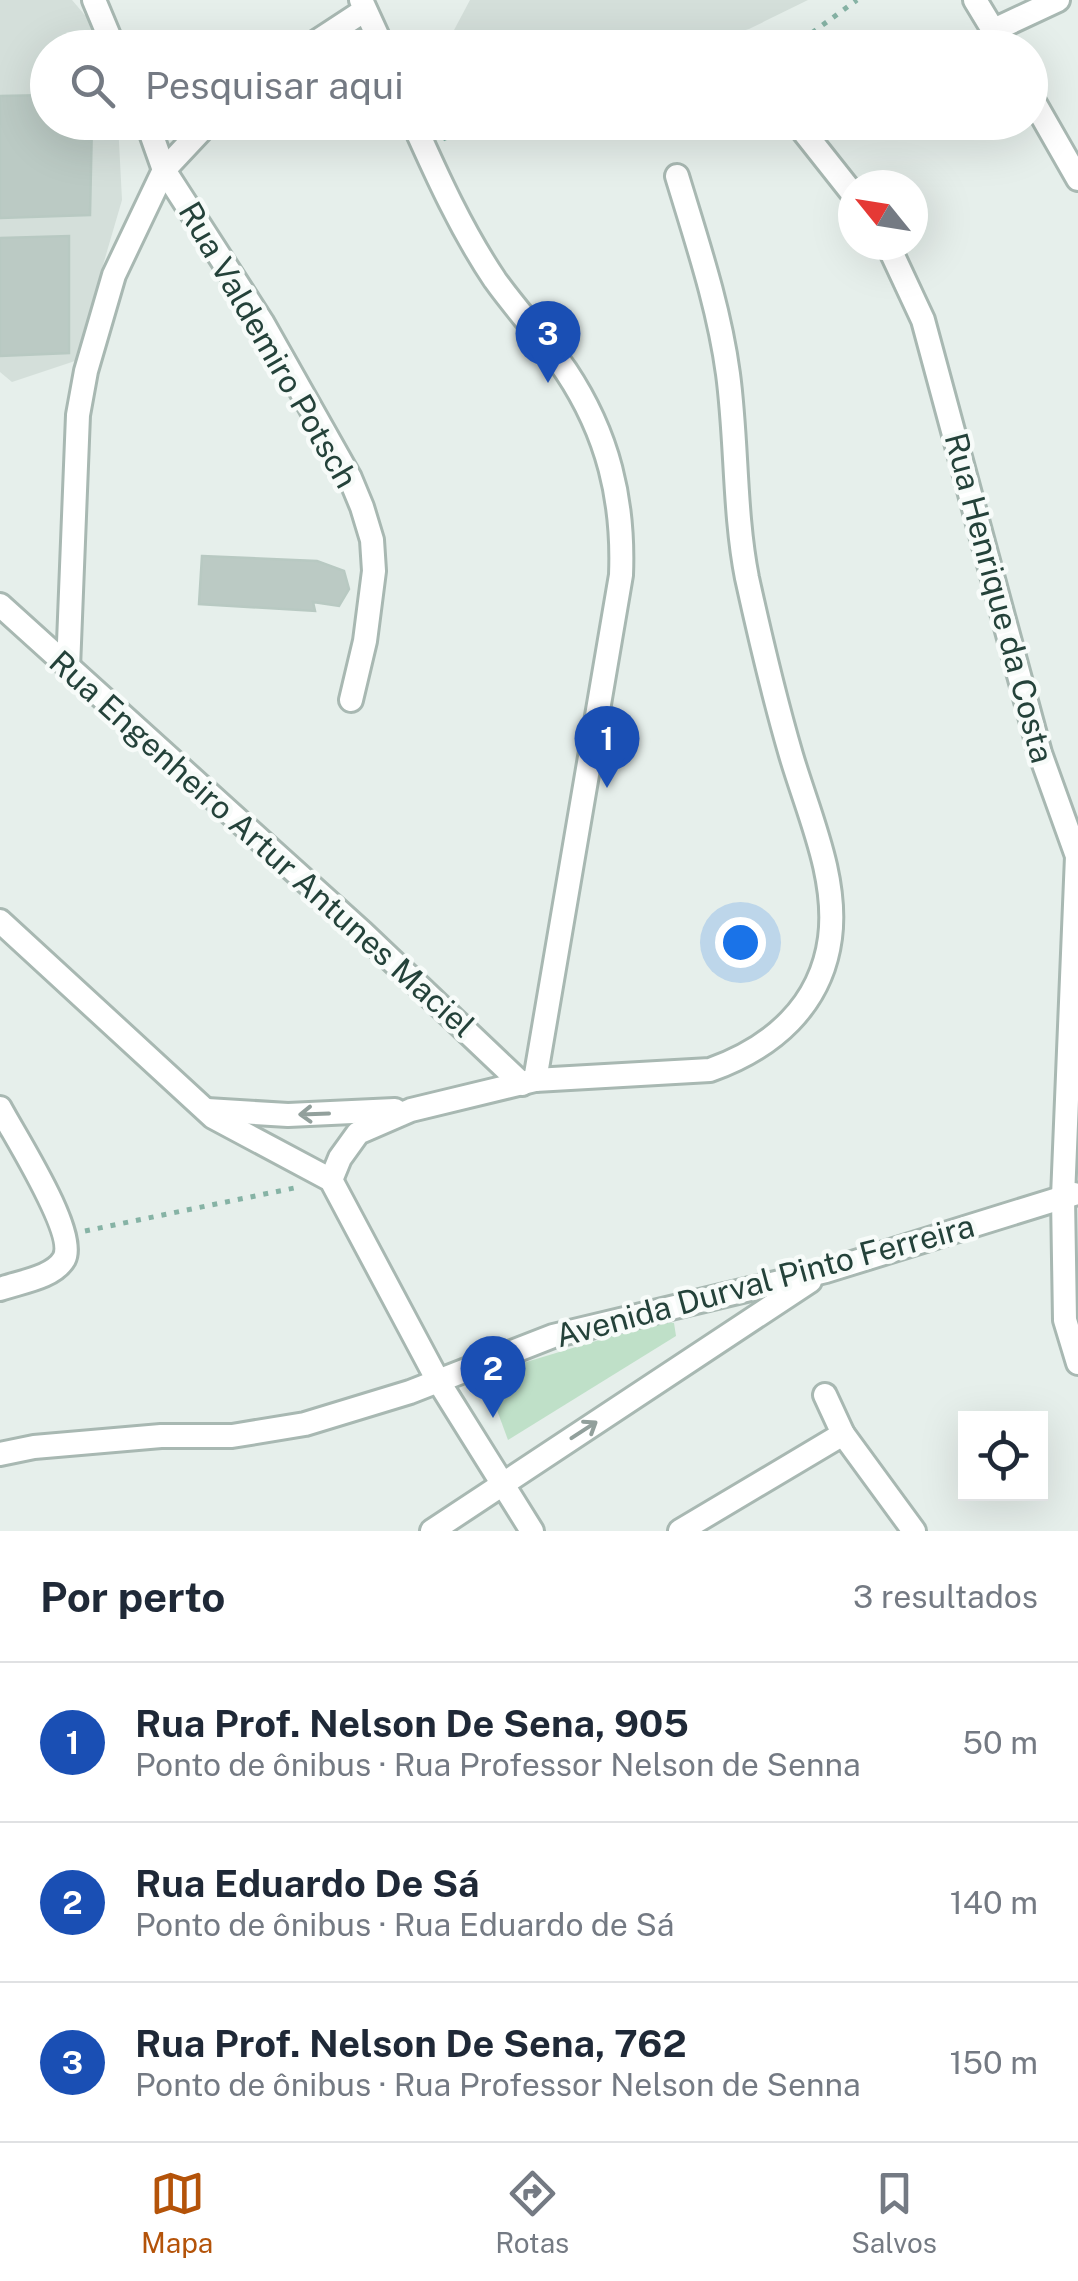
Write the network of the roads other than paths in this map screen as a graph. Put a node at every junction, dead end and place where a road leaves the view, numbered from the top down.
1 (94, 0) edge
2 (975, 0) edge
3 (1058, 0) edge
4 (363, 5) edge
5 (106, 30) edge
6 (330, 30) edge
7 (375, 30) edge
8 (993, 30) edge
9 (1013, 30) edge
10 (1048, 126) edge
11 (153, 140) edge
12 (192, 140) edge
13 (421, 140) edge
14 (810, 140) edge
15 (164, 170) junction
16 (838, 175) edge
17 (677, 176) dead end
18 (1078, 179) edge
19 (895, 260) edge
20 (0, 605) edge
21 (68, 668) junction
22 (351, 700) dead end
23 (1077, 856) edge
24 (0, 921) edge
25 (528, 1082) junction
26 (0, 1108) edge
27 (204, 1110) junction
28 (412, 1110) junction
29 (332, 1180) junction
30 (1070, 1195) edge
31 (826, 1270) junction
32 (0, 1289) edge
33 (1078, 1363) edge
34 (437, 1380) junction
35 (825, 1395) dead end
36 (843, 1434) junction
37 (0, 1454) edge
38 (502, 1484) junction
39 (432, 1531) edge
40 (532, 1531) edge
41 (680, 1531) edge
42 (914, 1531) edge

1 - 5 street
2 - 8 street
3 - 9 street
4 - 6 street
4 - 7 street
10 - 18 street
11 - 15 street, Rua Valdemiro Potsch
12 - 15 street
13 - 25 street
14 - 16 street
15 - 21 street
15 - 22 street, Rua Valdemiro Potsch
17 - 25 street
19 - 23 street, Rua Henrique da Costa
20 - 21 street, Rua Engenheiro Artur Antunes Maciel
21 - 25 street, Rua Engenheiro Artur Antunes Maciel
23 - 30 street, Rua Henrique da Costa
24 - 27 street
25 - 28 street
26 - 32 street
28 -> 27 street
27 - 29 street
28 - 29 street
29 - 34 street
30 - 31 street, Avenida Durval Pinto Ferreira
30 - 33 street, Rua Henrique da Costa
31 - 34 street, Avenida Durval Pinto Ferreira
38 -> 31 street
34 - 37 street, Avenida Durval Pinto Ferreira
34 - 38 street
35 - 36 street
36 - 41 street
36 - 42 street
38 - 39 street
38 - 40 street

